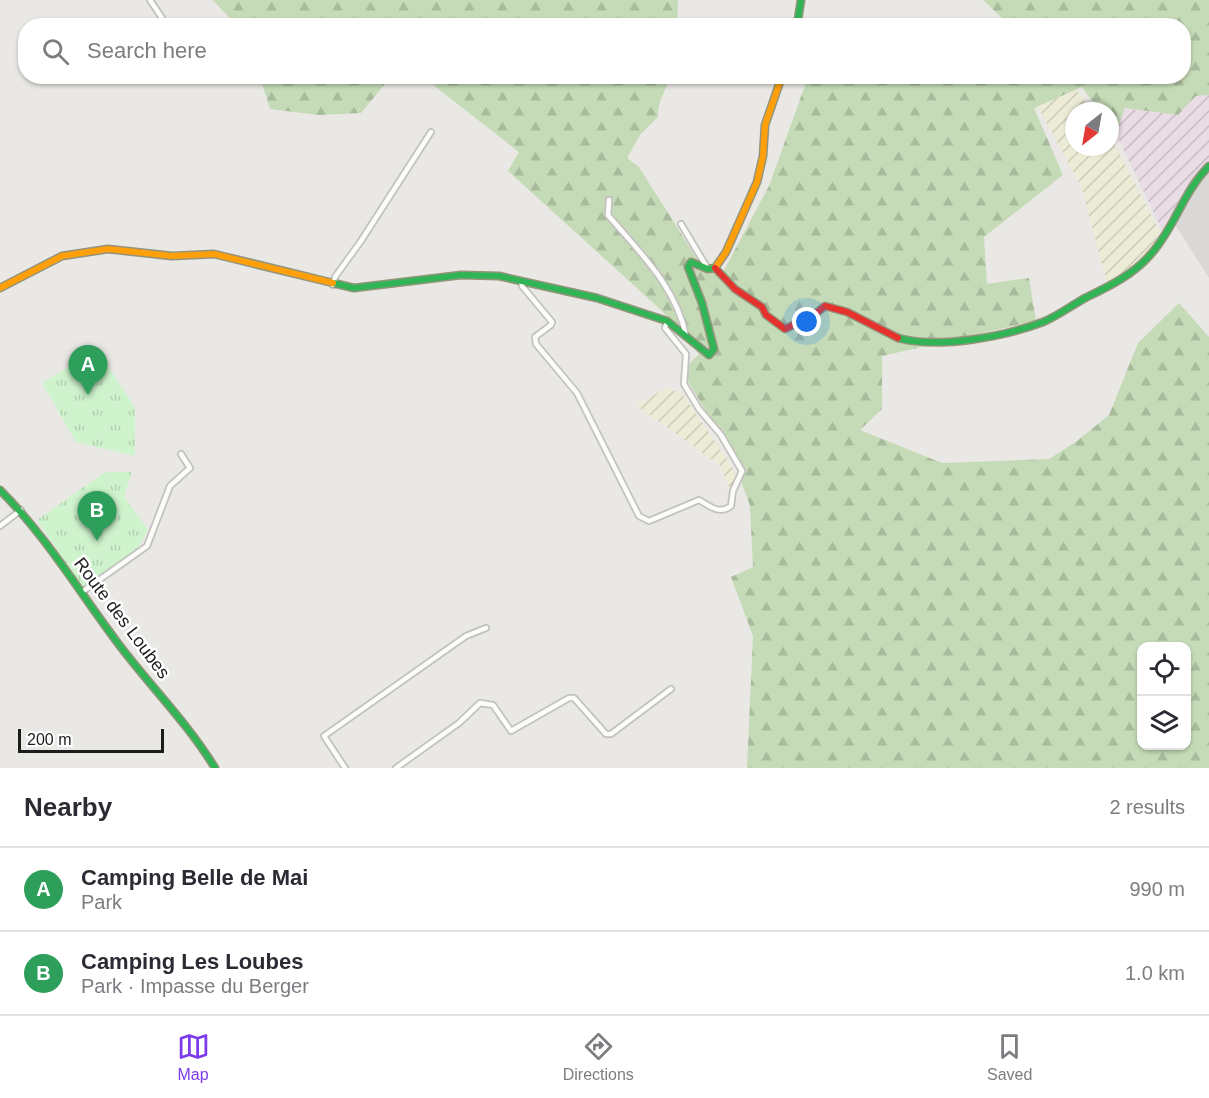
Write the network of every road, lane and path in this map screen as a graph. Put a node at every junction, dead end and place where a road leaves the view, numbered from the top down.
1 (150, 0) edge
2 (801, 0) edge
3 (162, 18) edge
4 (798, 18) edge
5 (779, 84) edge
6 (431, 132) dead end
7 (1209, 166) edge
8 (609, 200) dead end
9 (681, 224) dead end
10 (712, 268) junction
11 (521, 281) junction
12 (333, 285) junction
13 (0, 288) edge
14 (667, 321) junction
15 (686, 336) junction
16 (181, 454) dead end
17 (0, 490) edge
18 (21, 510) junction
19 (0, 526) edge
20 (82, 592) junction
21 (486, 628) dead end
22 (671, 689) dead end
23 (215, 768) edge
24 (345, 768) edge
25 (396, 768) edge

1 - 3 street
2 - 4 street
5 - 10 street
6 - 12 street
7 - 10 street
8 - 15 street
9 - 10 street
10 - 15 street
11 - 12 street
11 - 14 street
11 - 14 street
12 - 13 street
14 - 15 street
16 - 20 street
17 - 18 street, Route des Loubes
18 - 19 street
18 - 20 street, Route des Loubes
20 - 23 street, Route des Loubes
21 - 24 street
22 - 25 street

